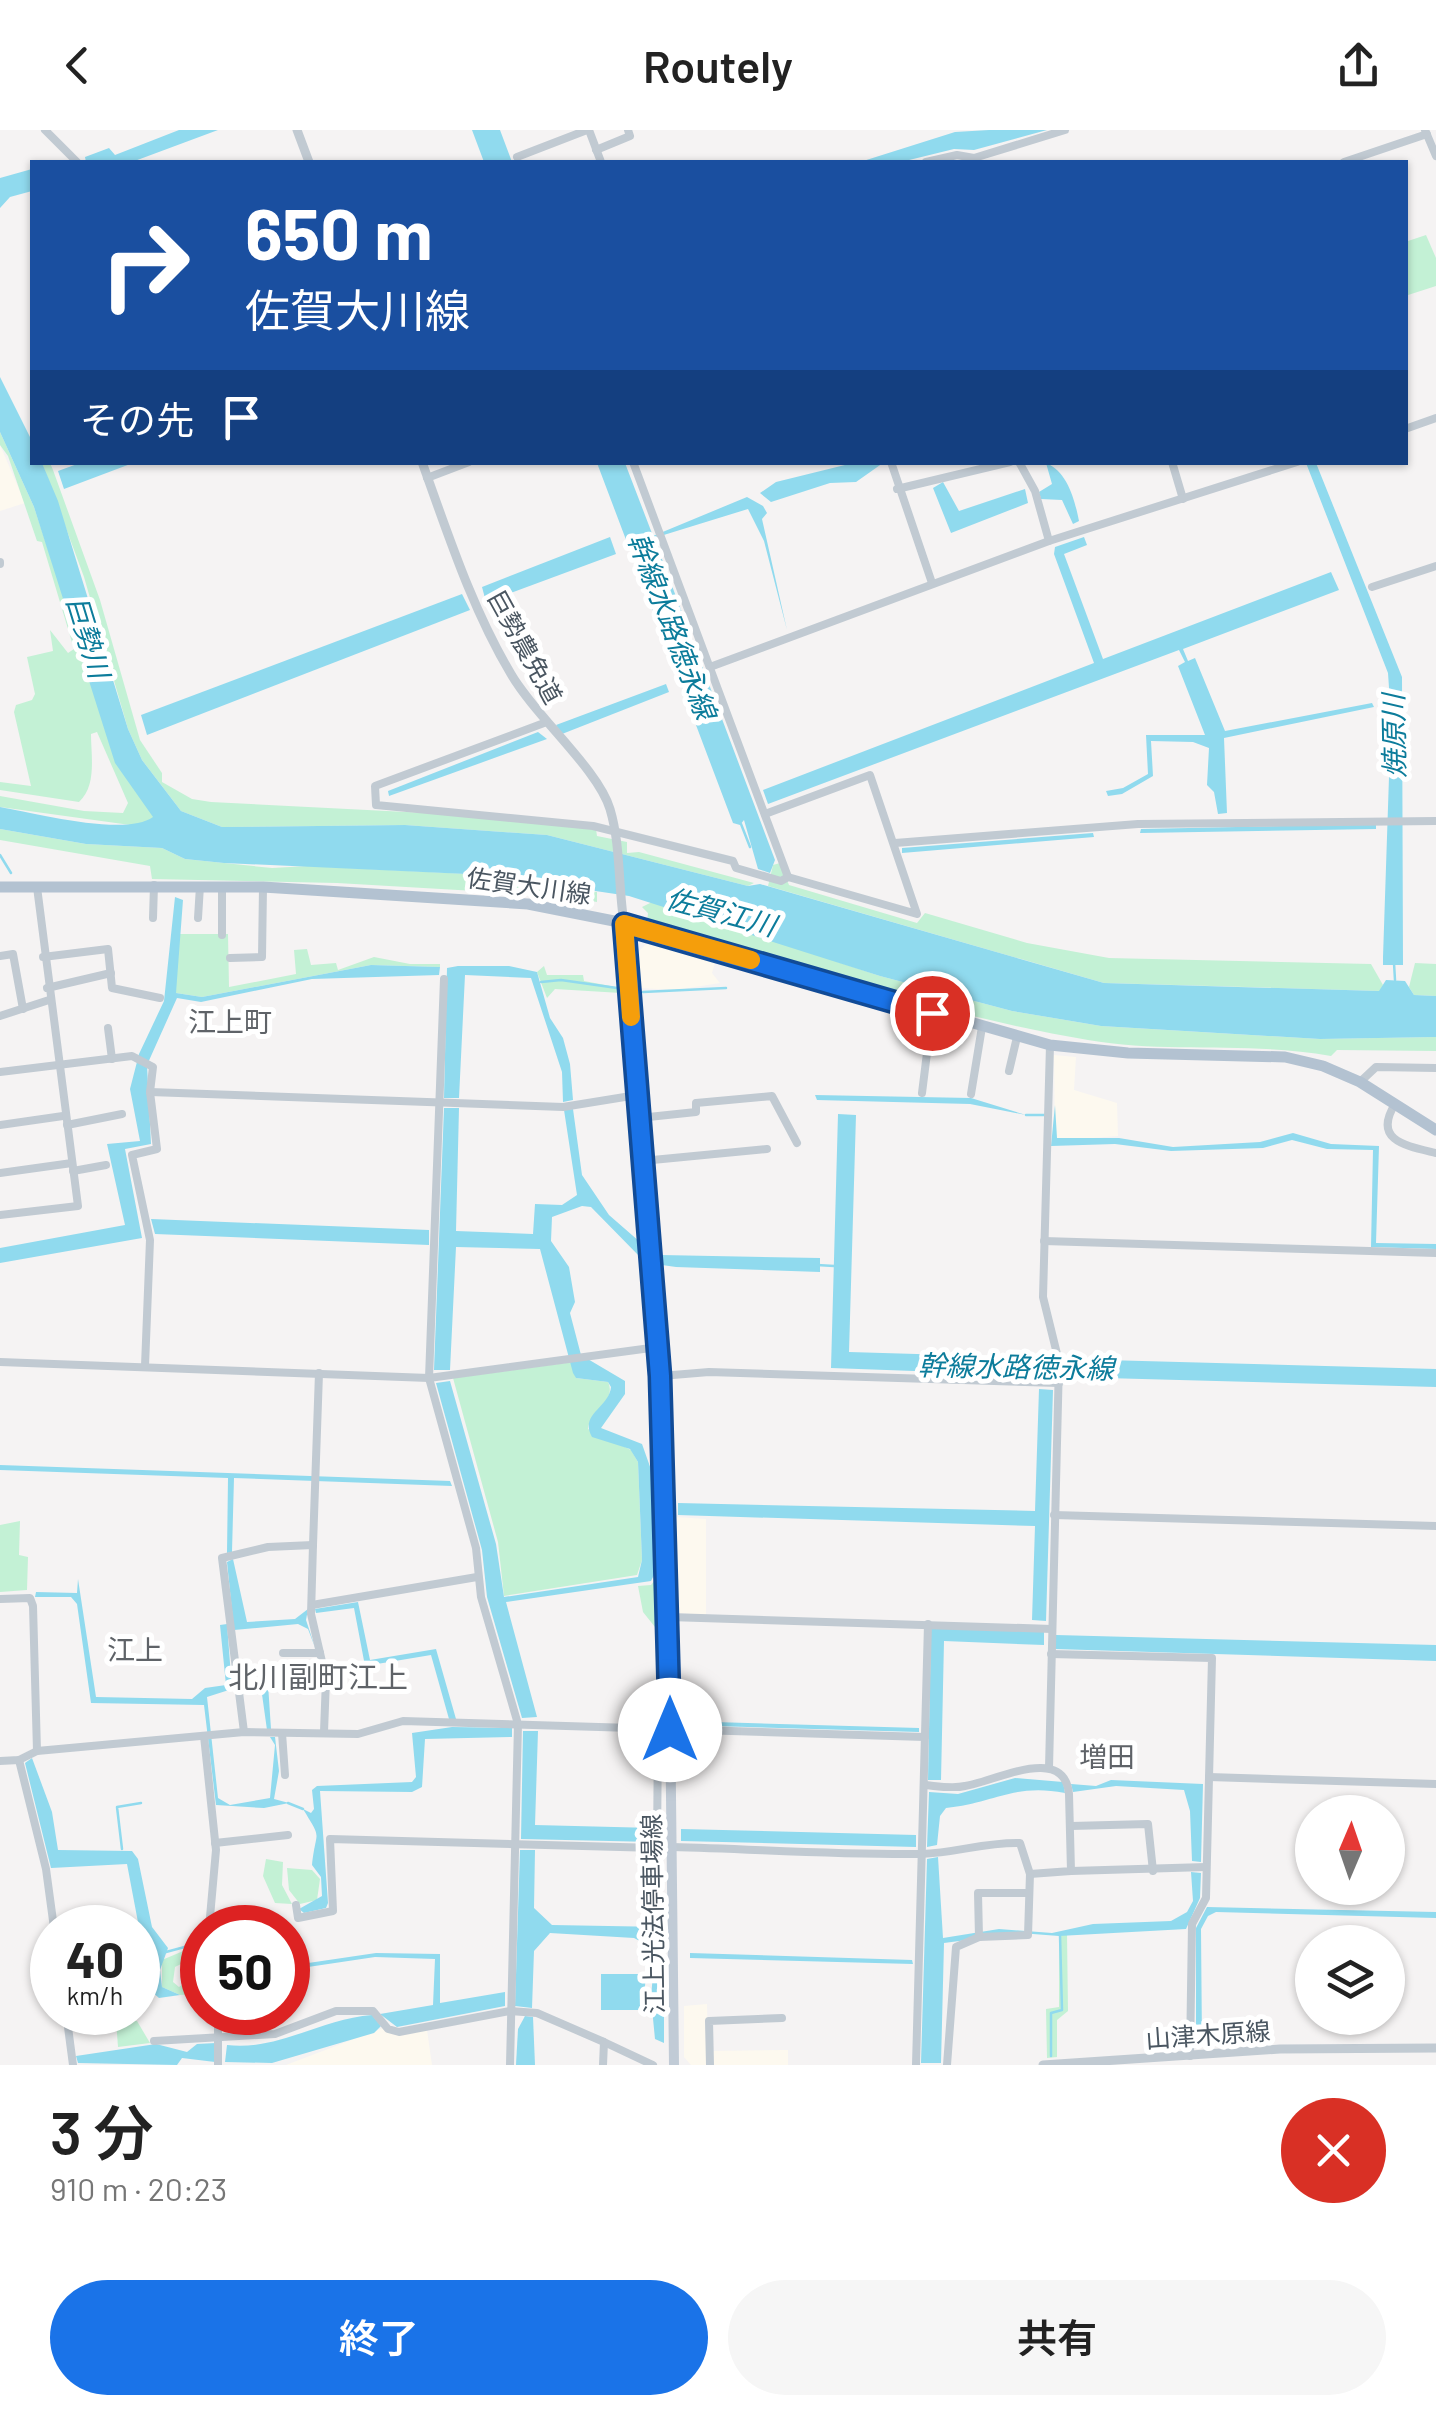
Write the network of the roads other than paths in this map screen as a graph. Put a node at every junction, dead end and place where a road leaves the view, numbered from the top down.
1 (45, 130) edge
2 (296, 130) edge
3 (588, 130) edge
4 (628, 130) edge
5 (1065, 130) edge
6 (1426, 132) edge
7 (1434, 149) edge
8 (596, 150) junction
9 (516, 158) dead end
10 (75, 160) edge
11 (308, 160) edge
12 (600, 160) edge
13 (935, 160) edge
14 (1349, 160) edge
15 (1436, 418) edge
16 (1408, 427) edge
17 (423, 465) edge
18 (460, 465) edge
19 (634, 465) edge
20 (892, 465) edge
21 (997, 465) edge
22 (1022, 465) edge
23 (1173, 465) edge
24 (1288, 465) edge
25 (427, 478) junction
26 (897, 489) junction
27 (1182, 500) junction
28 (1049, 541) junction
29 (1436, 566) edge
30 (932, 583) junction
31 (1372, 587) dead end
32 (710, 667) junction
33 (544, 722) junction
34 (765, 814) junction
35 (1436, 820) edge
36 (615, 834) junction
37 (896, 843) junction
38 (788, 877) junction
39 (154, 885) junction
40 (200, 886) junction
41 (222, 886) junction
42 (263, 886) junction
43 (0, 887) edge
44 (37, 887) junction
45 (153, 918) dead end
46 (198, 918) dead end
47 (624, 924) junction
48 (222, 936) dead end
49 (0, 956) edge
50 (44, 957) junction
51 (230, 958) dead end
52 (111, 973) junction
53 (444, 978) dead end
54 (47, 988) junction
55 (160, 998) dead end
56 (49, 1000) junction
57 (24, 1009) junction
58 (932, 1013) junction
59 (0, 1016) edge
60 (982, 1027) junction
61 (108, 1028) dead end
62 (1017, 1037) junction
63 (1050, 1045) junction
64 (112, 1059) junction
65 (58, 1066) junction
66 (1436, 1068) edge
67 (1009, 1071) dead end
68 (0, 1072) edge
69 (1360, 1082) junction
70 (150, 1092) junction
71 (922, 1093) dead end
72 (971, 1094) dead end
73 (637, 1095) junction
74 (447, 1102) junction
75 (1395, 1104) junction
76 (122, 1114) dead end
77 (639, 1118) junction
78 (65, 1120) junction
79 (0, 1125) edge
80 (1436, 1130) edge
81 (797, 1143) dead end
82 (767, 1149) dead end
83 (1436, 1153) edge
84 (642, 1161) junction
85 (106, 1166) dead end
86 (73, 1167) junction
87 (0, 1173) edge
88 (0, 1215) edge
89 (1044, 1242) junction
90 (1436, 1253) edge
91 (658, 1348) junction
92 (0, 1362) edge
93 (145, 1366) junction
94 (319, 1373) junction
95 (660, 1376) junction
96 (428, 1378) junction
97 (1059, 1378) junction
98 (1054, 1516) junction
99 (1436, 1526) edge
100 (313, 1545) junction
101 (477, 1577) junction
102 (0, 1599) edge
103 (311, 1609) junction
104 (670, 1617) junction
105 (928, 1624) junction
106 (1052, 1628) junction
107 (283, 1653) dead end
108 (316, 1654) junction
109 (1051, 1654) junction
110 (526, 1725) junction
111 (664, 1729) junction
112 (244, 1732) junction
113 (324, 1732) junction
114 (274, 1733) junction
115 (209, 1736) junction
116 (925, 1736) junction
117 (28, 1756) junction
118 (0, 1760) edge
119 (1049, 1768) junction
120 (285, 1776) dead end
121 (1208, 1778) junction
122 (1436, 1784) edge
123 (932, 1786) junction
124 (1070, 1826) junction
125 (288, 1835) dead end
126 (523, 1844) junction
127 (215, 1847) junction
128 (672, 1848) junction
129 (922, 1854) junction
130 (1206, 1867) junction
131 (1071, 1871) junction
132 (1153, 1871) junction
133 (1030, 1874) junction
134 (1028, 1892) junction
135 (51, 1905) edge
136 (211, 1905) edge
137 (310, 1916) edge
138 (979, 1933) junction
139 (510, 2003) junction
140 (782, 2018) dead end
141 (69, 2035) edge
142 (221, 2036) junction
143 (154, 2041) dead end
144 (604, 2042) junction
145 (1436, 2048) edge
146 (219, 2056) edge
147 (1190, 2056) junction
148 (73, 2061) edge
149 (1170, 2062) edge
150 (510, 2065) edge
151 (603, 2065) edge
152 (653, 2065) edge
153 (674, 2065) edge
154 (710, 2065) edge
155 (916, 2065) edge
156 (947, 2065) edge
157 (1043, 2065) edge

1 - 10 street
2 - 11 street
3 - 8 street
3 - 9 street
4 - 8 street
5 - 13 street
6 - 7 street
6 - 14 street
8 - 12 street
15 - 16 street
17 - 25 street, 巨勢農免道
18 - 25 street
19 - 32 street
20 - 26 street
21 - 26 street
22 - 28 street
23 - 27 street
24 - 27 street
25 - 33 street, 巨勢農免道
26 - 30 street
27 - 28 street
28 - 30 street
29 - 31 street
30 - 32 street
32 - 34 street
33 - 36 street, 巨勢農免道
33 - 36 street
34 - 37 street
34 - 38 street
35 - 37 street
36 - 38 street
36 - 47 street, 巨勢農免道
37 - 38 street
39 - 40 main road, 佐賀大川線
39 - 44 main road, 佐賀大川線
39 - 45 street
40 - 41 main road, 佐賀大川線
40 - 46 street
41 - 42 main road, 佐賀大川線
41 - 48 street
42 - 47 main road, 佐賀大川線
42 - 51 street
43 - 44 main road, 佐賀大川線
44 - 50 street
47 - 58 main road, 佐賀大川線
47 - 73 main road, 江上光法停車場線
49 - 57 street
50 - 52 street
50 - 54 street
52 - 54 street
52 - 55 street
53 - 74 street
54 - 56 street
56 - 57 street
56 - 65 street
57 - 59 street
58 - 60 main road, 佐賀大川線
58 - 71 street
60 - 62 main road, 佐賀大川線
60 - 72 street
61 - 64 street
62 - 63 main road, 佐賀大川線
62 - 67 street
63 - 69 main road, 佐賀大川線
63 - 89 street
64 - 65 street
64 - 70 street
65 - 68 street
65 - 78 street
66 - 69 street
69 - 75 main road, 佐賀大川線
70 - 74 street
70 - 93 street
73 - 74 street
73 - 77 main road, 江上光法停車場線
74 - 96 street
75 - 80 main road, 佐賀大川線
75 - 83 street
76 - 78 street
77 - 81 street
77 - 84 main road, 江上光法停車場線
78 - 79 street
78 - 86 street
82 - 84 street
84 - 91 main road, 江上光法停車場線
85 - 86 street
86 - 87 street
86 - 88 street
89 - 90 street
89 - 97 street
91 - 95 main road, 江上光法停車場線
91 - 96 street
92 - 93 street
93 - 94 street
94 - 96 street
94 - 100 street
95 - 97 street
95 - 104 main road, 江上光法停車場線
96 - 101 street
97 - 98 street
98 - 99 street
98 - 106 street
100 - 103 street
100 - 112 street
101 - 103 street
101 - 110 street
102 - 117 street
103 - 108 street
104 - 105 street
104 - 111 main road, 江上光法停車場線
105 - 106 street
105 - 116 street
106 - 109 street
107 - 108 street
108 - 113 street
109 - 119 street
109 - 121 street
110 - 111 street
110 - 113 street
110 - 126 street
111 - 116 street
111 - 126 street
111 - 128 main road, 江上光法停車場線
112 - 114 street
112 - 115 street
113 - 114 street
114 - 120 street
115 - 117 street
115 - 127 street
116 - 123 street
117 - 118 street
117 - 135 street
119 - 123 street
119 - 124 street
121 - 122 street
121 - 130 street
123 - 129 street
124 - 131 street
124 - 132 street
125 - 127 street
126 - 137 street
126 - 139 street
127 - 136 street
128 - 129 street
128 - 153 main road, 江上光法停車場線
129 - 133 street
129 - 155 street
130 - 132 street
130 - 147 street
131 - 132 street
131 - 133 street
133 - 134 street
134 - 138 street
134 - 138 street
138 - 156 street
139 - 142 street
139 - 144 street
139 - 150 street
140 - 154 street
141 - 148 street
142 - 143 street
142 - 146 street
144 - 151 street
144 - 152 street
145 - 147 street, 山津木原線
147 - 149 street, 山津木原線
149 - 157 street, 山津木原線

